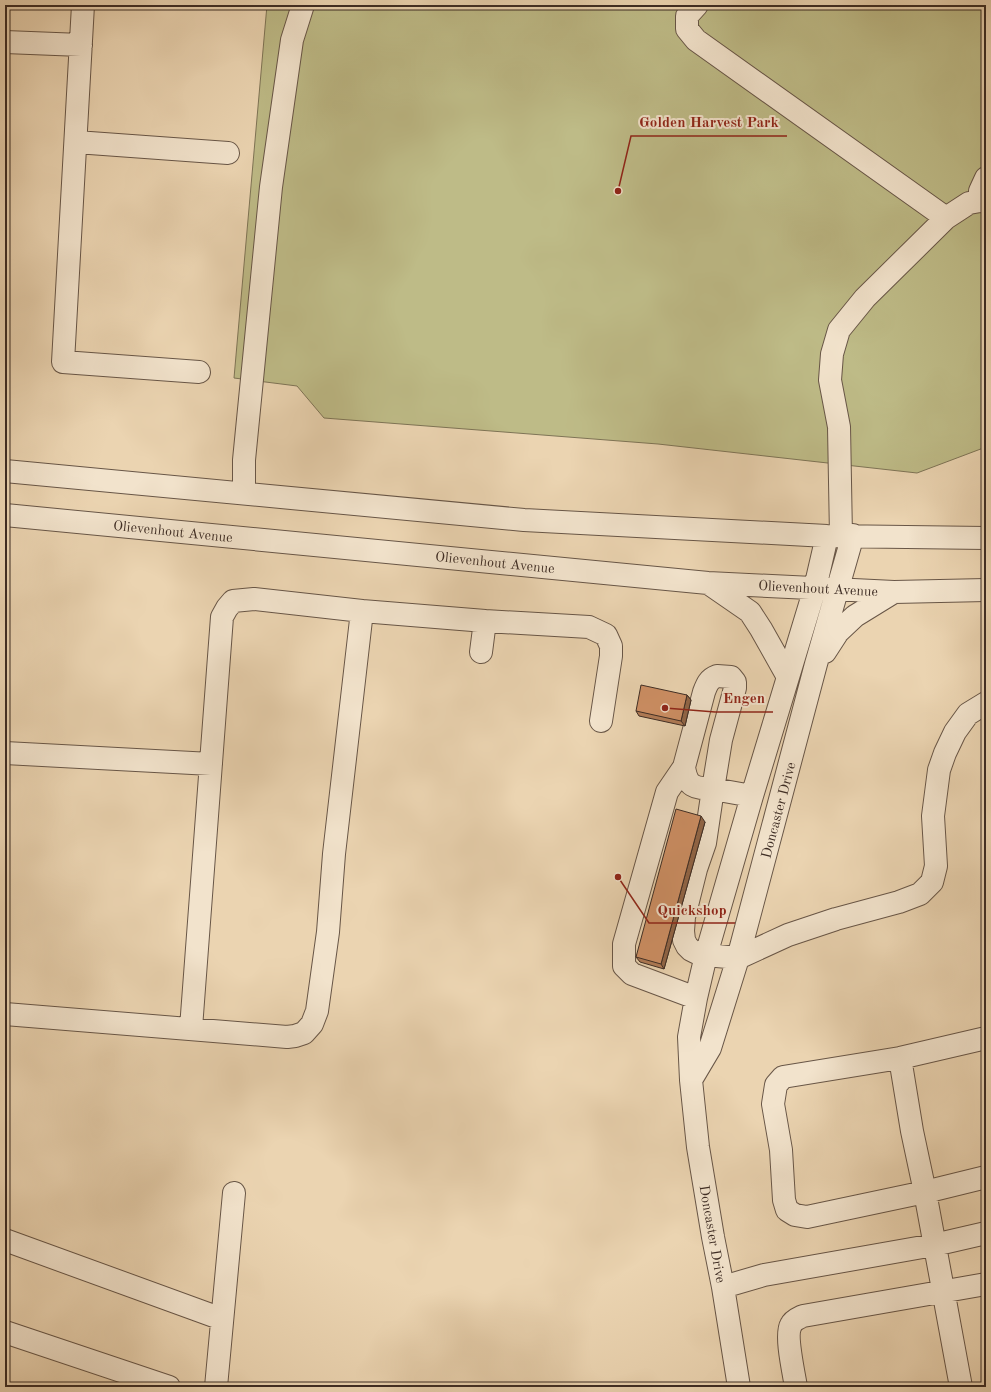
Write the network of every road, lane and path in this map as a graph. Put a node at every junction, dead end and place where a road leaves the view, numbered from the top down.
1 (83, 5) edge
2 (303, 5) edge
3 (697, 5) edge
4 (5, 42) edge
5 (81, 46) junction
6 (76, 142) junction
7 (228, 153) dead end
8 (986, 178) edge
9 (983, 201) edge
10 (946, 218) junction
11 (199, 372) dead end
12 (5, 470) edge
13 (244, 492) junction
14 (5, 515) edge
15 (840, 536) junction
16 (986, 538) edge
17 (708, 583) junction
18 (815, 588) junction
19 (838, 590) junction
20 (986, 590) edge
21 (894, 592) junction
22 (362, 611) junction
23 (485, 622) junction
24 (481, 652) dead end
25 (816, 664) junction
26 (788, 677) junction
27 (986, 703) edge
28 (601, 721) dead end
29 (5, 753) edge
30 (211, 764) junction
31 (684, 767) junction
32 (713, 789) junction
33 (752, 796) junction
34 (706, 955) junction
35 (738, 958) junction
36 (696, 998) junction
37 (5, 1014) edge
38 (191, 1028) junction
39 (986, 1038) edge
40 (900, 1058) junction
41 (691, 1080) junction
42 (986, 1177) edge
43 (925, 1192) junction
44 (234, 1193) dead end
45 (986, 1233) edge
46 (5, 1240) edge
47 (934, 1245) junction
48 (986, 1284) edge
49 (723, 1287) junction
50 (943, 1292) junction
51 (222, 1319) junction
52 (5, 1332) edge
53 (169, 1387) edge
54 (216, 1387) edge
55 (739, 1387) edge
56 (796, 1387) edge
57 (961, 1387) edge

1 - 5 street
2 - 13 street
3 - 10 street
4 - 5 street
5 - 6 street
6 - 7 street
6 - 11 street
8 - 9 street
9 - 10 street
10 - 15 street
12 - 13 street
13 - 15 street
14 - 17 street, Olievenhout Avenue
15 - 16 street
15 - 18 street, Doncaster Drive
15 - 19 street, Doncaster Drive
17 - 18 street, Olievenhout Avenue
17 - 26 street
18 - 19 street, Olievenhout Avenue
18 - 26 street, Doncaster Drive
19 - 21 street, Olievenhout Avenue
19 - 25 street, Doncaster Drive
20 - 21 street, Olievenhout Avenue
21 - 25 street
22 - 23 street
22 - 30 street
22 - 38 street
23 - 24 street
23 - 28 street
25 - 35 street, Doncaster Drive
26 - 33 street, Doncaster Drive
27 - 35 street
29 - 30 street
30 - 38 street
31 - 32 street
31 - 32 street
31 - 36 street
32 - 33 street
32 - 34 street
33 - 34 street, Doncaster Drive
34 - 35 street
34 - 36 street, Doncaster Drive
35 - 41 street, Doncaster Drive
36 - 41 street, Doncaster Drive
37 - 38 street
39 - 40 street
40 - 43 street
40 - 43 street
41 - 49 street, Doncaster Drive
42 - 43 street
43 - 47 street
44 - 51 street
45 - 47 street
46 - 51 street
47 - 49 street
47 - 50 street
48 - 50 street
49 - 55 street, Doncaster Drive
50 - 56 street
50 - 57 street
51 - 54 street
52 - 53 street

